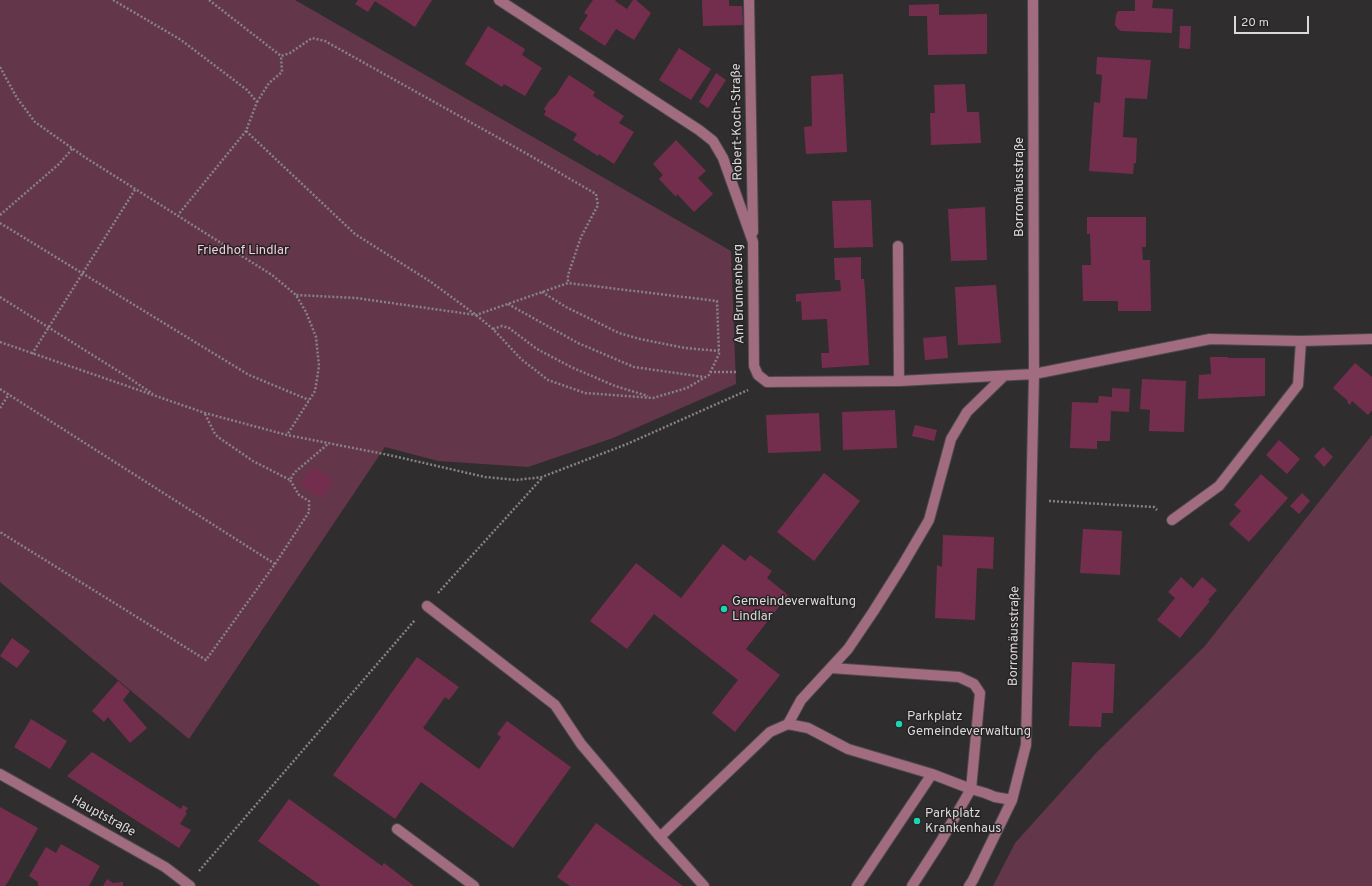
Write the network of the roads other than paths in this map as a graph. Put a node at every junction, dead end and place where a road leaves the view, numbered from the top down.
1 (499, 0) edge
2 (749, 0) edge
3 (1033, 0) edge
4 (753, 242) junction
5 (898, 246) dead end
6 (1372, 339) edge
7 (1301, 341) junction
8 (1034, 374) junction
9 (1004, 376) junction
10 (899, 381) junction
11 (1172, 520) road end
12 (427, 606) road end
13 (831, 668) junction
14 (788, 724) junction
15 (0, 774) edge
16 (932, 774) junction
17 (971, 789) junction
18 (1012, 800) junction
19 (397, 830) dead end
20 (660, 838) junction
21 (189, 885) edge
22 (474, 886) edge
23 (704, 886) edge
24 (857, 886) edge
25 (912, 886) edge
26 (969, 886) edge

1 - 4 street, Am Brunnenberg
2 - 4 street, Robert-Koch-Straße
3 - 8 street, Borromäusstraße
4 - 10 street, Am Brunnenberg
5 - 10 street
6 - 7 street
7 - 8 street
7 - 11 street
8 - 9 street
8 - 18 street, Borromäusstraße
9 - 10 street
9 - 13 street
12 - 20 street
13 - 14 street
13 - 17 street
14 - 16 street
14 - 20 street
15 - 21 street, Hauptstraße
16 - 17 street
16 - 24 street
17 - 18 street
17 - 25 street
18 - 26 street, Borromäusstraße
19 - 22 street
20 - 23 street

